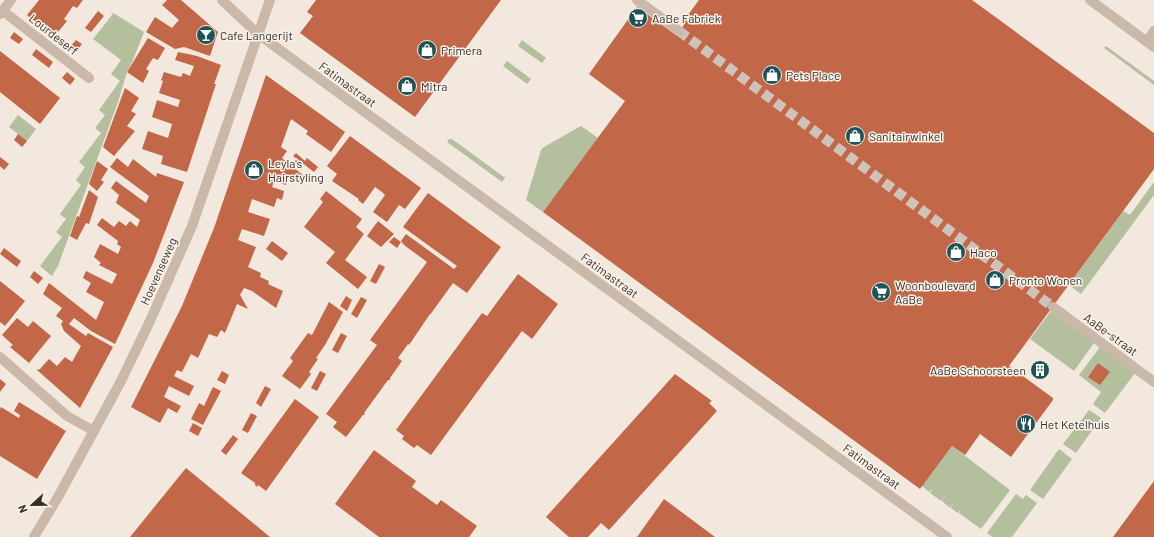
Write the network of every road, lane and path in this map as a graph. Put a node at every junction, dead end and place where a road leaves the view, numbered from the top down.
1 (11, 0) edge
2 (222, 0) edge
3 (270, 0) edge
4 (637, 0) edge
5 (1090, 0) edge
6 (1, 13) edge
7 (679, 31) tunnel mouth
8 (1154, 31) edge
9 (258, 34) junction
10 (1150, 45) edge
11 (89, 78) dead end
12 (1053, 307) tunnel mouth
13 (0, 357) edge
14 (1154, 382) edge
15 (94, 431) junction
16 (34, 537) edge
17 (947, 537) edge

1 - 6 street
2 - 9 street, Fatimastraat
3 - 9 street, Hoevenseweg
4 - 7 street
5 - 10 street
6 - 11 street, Lourdeserf
8 - 10 street
9 - 15 street, Hoevenseweg
9 - 17 street, Fatimastraat
12 - 14 street, AaBe-straat
13 - 15 street
15 - 16 street, Hoevenseweg

